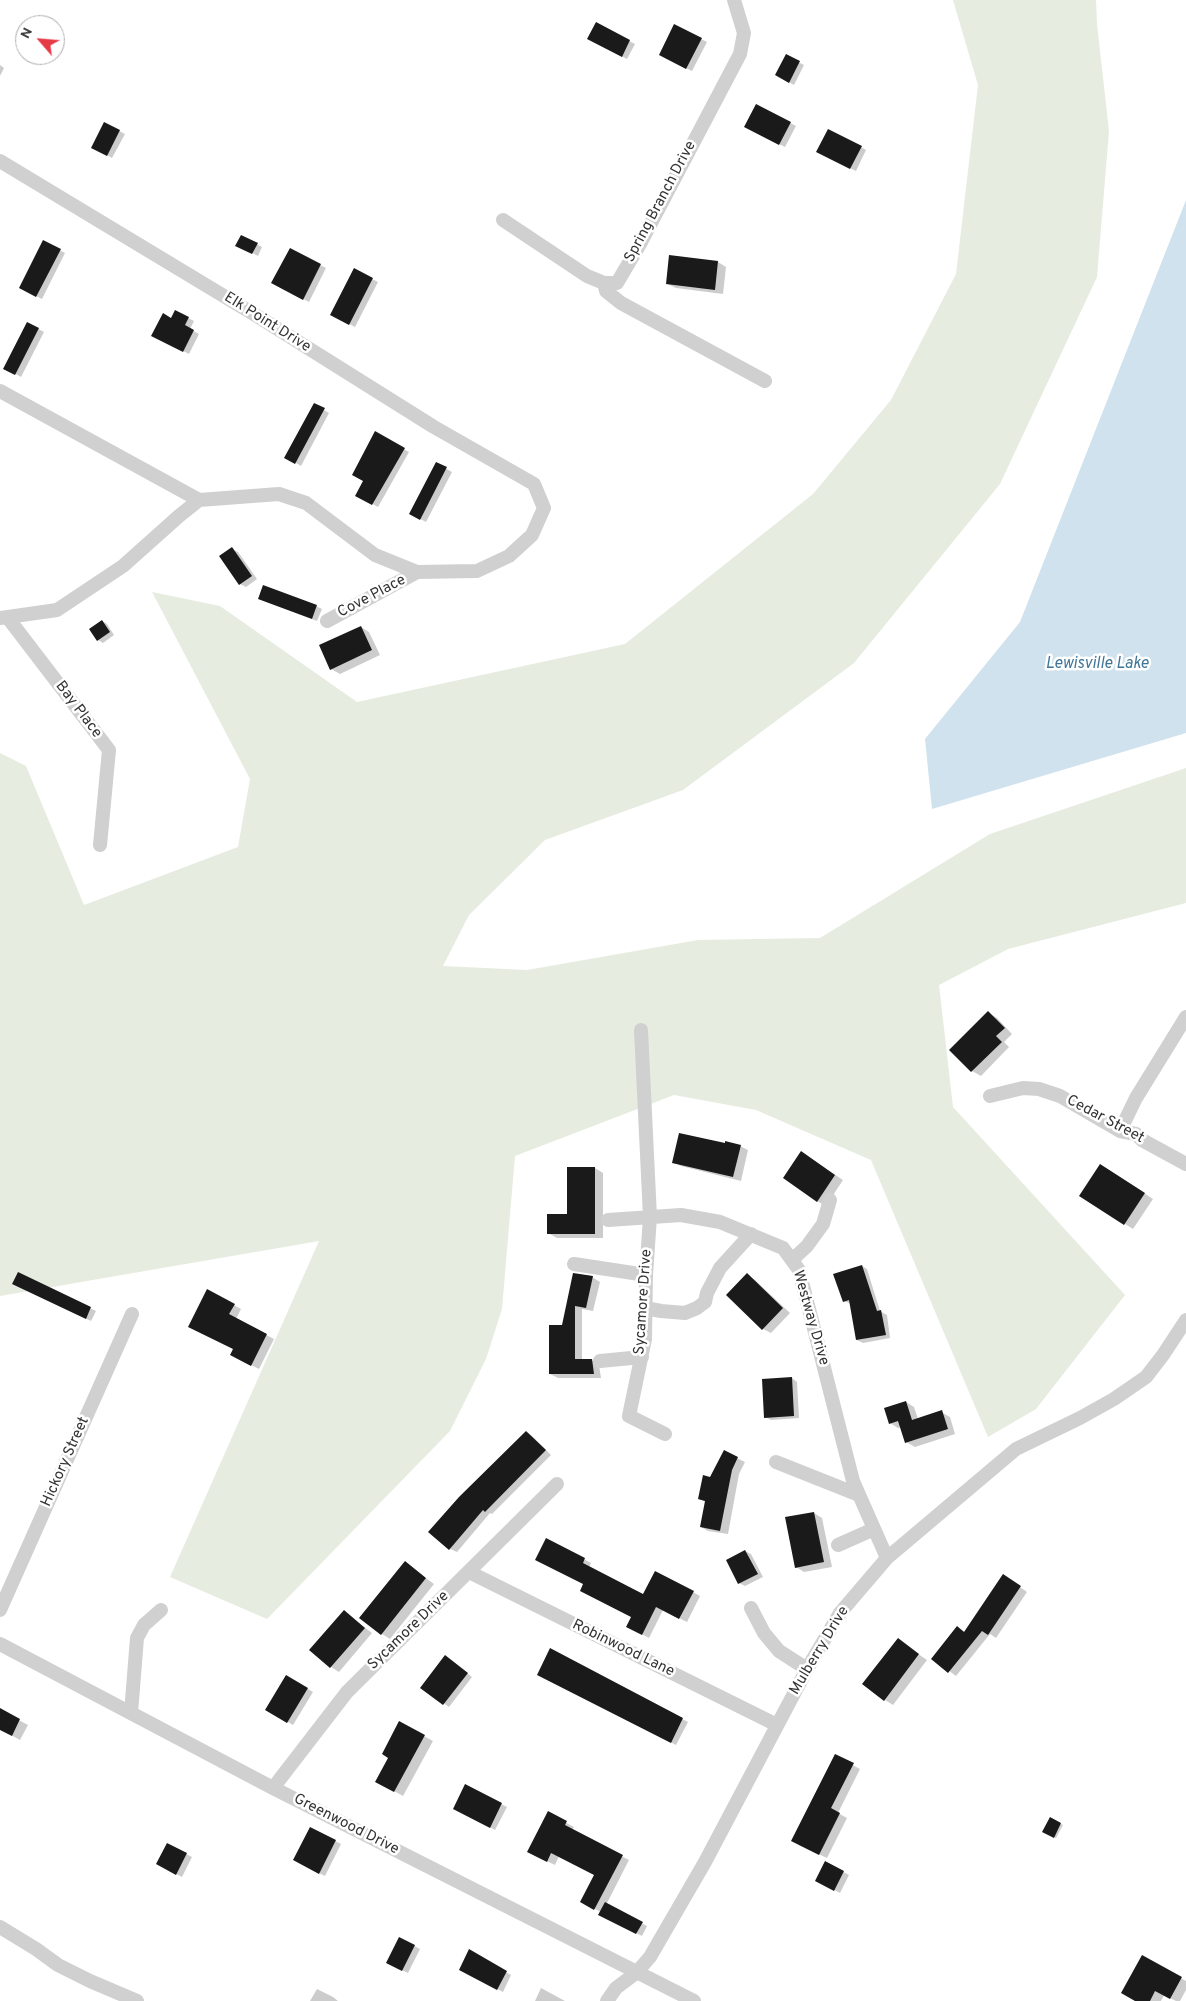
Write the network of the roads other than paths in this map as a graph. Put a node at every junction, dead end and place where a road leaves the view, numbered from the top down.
1 (734, 0) edge
2 (0, 161) edge
3 (503, 220) dead end
4 (604, 283) junction
5 (765, 381) dead end
6 (0, 391) edge
7 (199, 500) junction
8 (417, 572) junction
9 (4, 618) edge
10 (327, 621) dead end
11 (100, 845) dead end
12 (1186, 1017) edge
13 (641, 1030) dead end
14 (990, 1096) dead end
15 (1120, 1131) junction
16 (1186, 1164) edge
17 (830, 1200) dead end
18 (650, 1217) junction
19 (608, 1220) dead end
20 (751, 1234) junction
21 (792, 1260) junction
22 (574, 1264) dead end
23 (646, 1275) junction
24 (644, 1308) junction
25 (132, 1314) dead end
26 (1186, 1320) edge
27 (642, 1357) junction
28 (600, 1362) dead end
29 (665, 1434) dead end
30 (776, 1462) dead end
31 (557, 1484) dead end
32 (859, 1495) junction
33 (874, 1529) junction
34 (838, 1545) dead end
35 (887, 1558) junction
36 (469, 1572) junction
37 (751, 1608) dead end
38 (0, 1610) edge
39 (161, 1610) dead end
40 (0, 1644) edge
41 (807, 1669) junction
42 (131, 1713) junction
43 (777, 1725) junction
44 (273, 1788) junction
45 (0, 1927) edge
46 (636, 1972) junction
47 (137, 2001) edge
48 (607, 2001) edge
49 (694, 2001) edge

1 - 4 street, Spring Branch Drive
2 - 8 street, Elk Point Drive
3 - 4 street
4 - 5 street
6 - 7 street
7 - 8 street
7 - 9 street
8 - 10 street, Cove Place
9 - 11 street, Bay Place
12 - 15 street
13 - 18 street
14 - 15 street, Cedar Street
15 - 16 street, Cedar Street
17 - 21 street
18 - 19 street, Westway Drive
18 - 20 street, Westway Drive
18 - 23 street, Sycamore Drive
20 - 21 street, Westway Drive
20 - 24 street
21 - 32 street, Westway Drive
22 - 23 street
23 - 24 street, Sycamore Drive
24 - 27 street, Sycamore Drive
25 - 38 street, Hickory Street
26 - 35 street, Mulberry Drive
27 - 28 street
27 - 29 street, Sycamore Drive
30 - 32 street
31 - 36 street, Sycamore Drive
32 - 33 street, Westway Drive
33 - 34 street
33 - 35 street, Westway Drive
35 - 41 street, Mulberry Drive
36 - 43 street, Robinwood Lane
36 - 44 street, Sycamore Drive
37 - 41 street
39 - 42 street
40 - 42 street, Greenwood Drive
41 - 43 street, Mulberry Drive
42 - 44 street, Greenwood Drive
43 - 46 street, Mulberry Drive
44 - 46 street, Greenwood Drive
45 - 47 street
46 - 48 street, Mulberry Drive
46 - 49 street, Greenwood Drive

